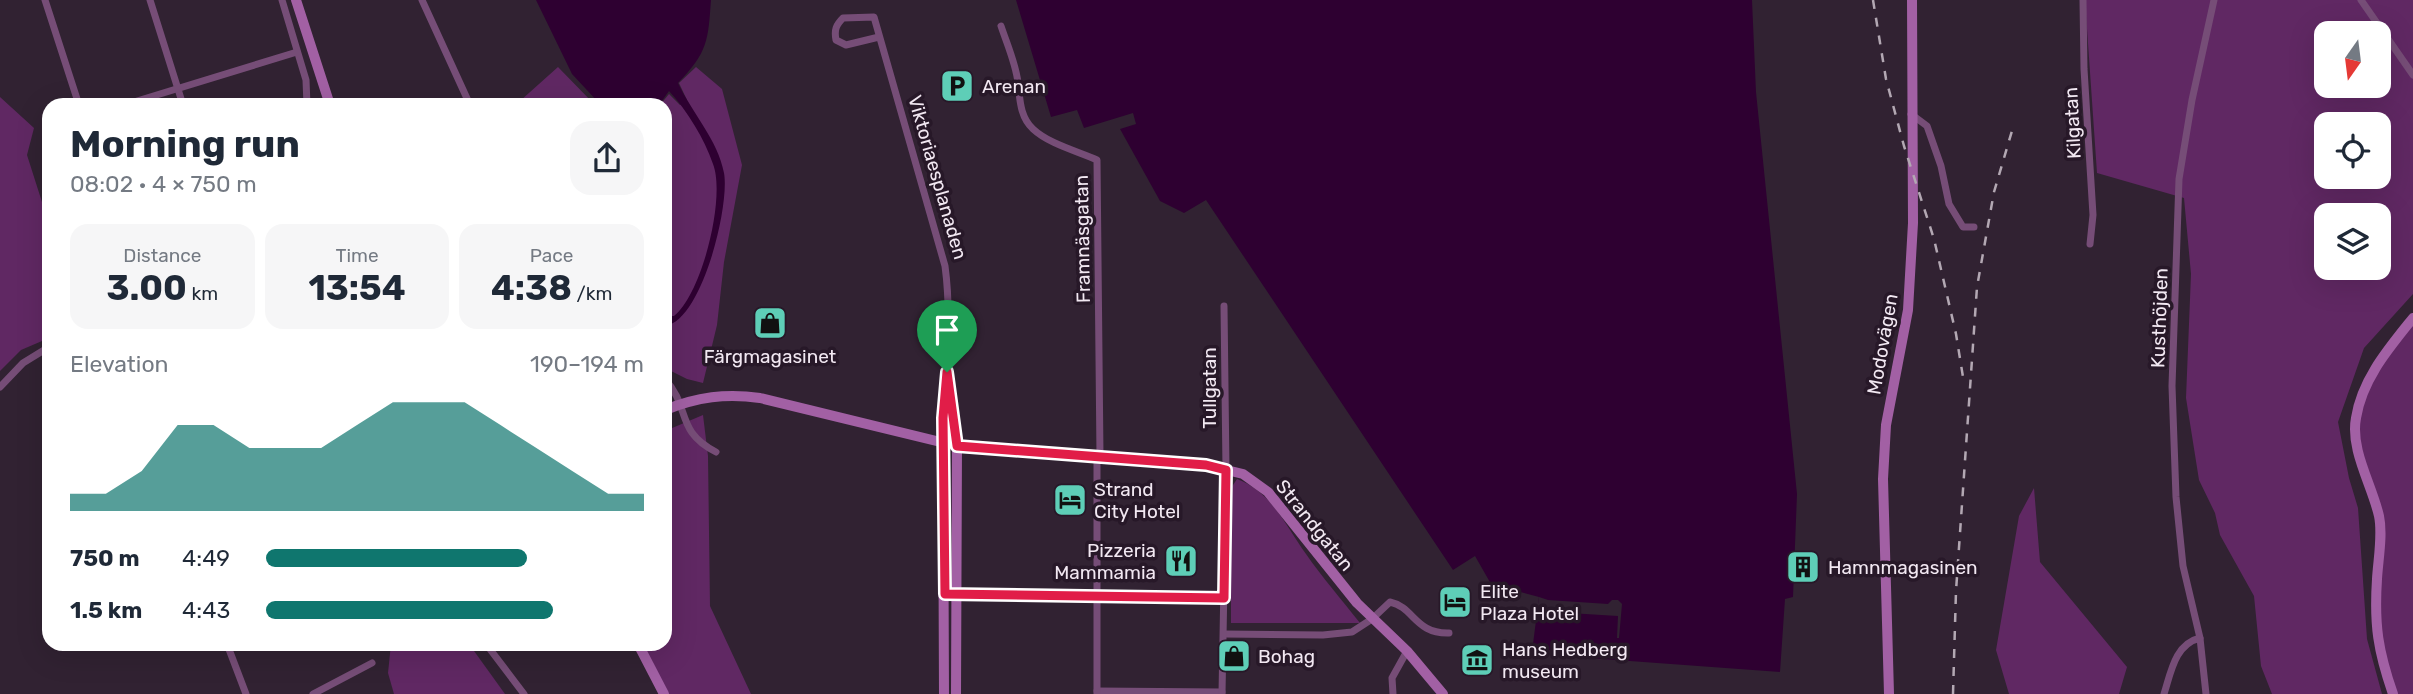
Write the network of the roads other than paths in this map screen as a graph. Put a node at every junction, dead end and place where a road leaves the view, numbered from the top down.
1 (45, 0) edge
2 (150, 0) edge
3 (282, 0) edge
4 (296, 0) edge
5 (422, 0) edge
6 (1912, 0) edge
7 (2083, 0) edge
8 (2214, 0) edge
9 (2361, 0) edge
10 (1001, 26) dead end
11 (879, 37) junction
12 (298, 52) junction
13 (2413, 75) edge
14 (178, 88) junction
15 (77, 98) edge
16 (146, 98) edge
17 (182, 98) edge
18 (307, 98) edge
19 (328, 98) edge
20 (467, 98) edge
21 (1911, 114) junction
22 (1974, 227) dead end
23 (2090, 244) dead end
24 (1224, 306) dead end
25 (2413, 318) edge
26 (42, 351) edge
27 (947, 372) junction
28 (0, 387) edge
29 (672, 391) edge
30 (680, 404) junction
31 (672, 407) edge
32 (943, 444) junction
33 (957, 446) junction
34 (716, 452) dead end
35 (1099, 456) junction
36 (1226, 470) junction
37 (945, 594) junction
38 (957, 594) junction
39 (1098, 595) junction
40 (1224, 598) junction
41 (1372, 619) junction
42 (1449, 633) dead end
43 (1224, 635) junction
44 (2200, 638) junction
45 (230, 651) edge
46 (491, 651) edge
47 (642, 651) edge
48 (1407, 651) junction
49 (372, 663) dead end
50 (1097, 693) edge
51 (1222, 693) edge
52 (246, 694) edge
53 (313, 694) edge
54 (524, 694) edge
55 (664, 694) edge
56 (944, 694) edge
57 (956, 694) edge
58 (1393, 694) edge
59 (1443, 694) edge
60 (1889, 694) edge
61 (2164, 694) edge
62 (2206, 694) edge
63 (2393, 694) edge

1 - 15 street
2 - 14 street
3 - 12 street
4 - 19 main road
5 - 20 street
6 - 21 main road, Modovägen
7 - 23 street, Kilgatan
8 - 44 street, Kusthöjden
9 - 13 street
10 - 35 street, Framnäsgatan
11 - 11 street, Viktoriaesplanaden
11 - 27 street, Viktoriaesplanaden
12 - 14 street
12 - 18 street
14 - 16 street
14 - 17 street
21 - 22 street
21 - 60 main road, Modovägen
24 - 36 street, Tullgatan
25 - 63 main road
26 - 28 street
27 - 32 street, Viktoriaesplanaden
27 - 33 street, Viktoriaesplanaden
29 - 30 street
30 - 31 main road, Strandgatan
30 - 32 main road, Strandgatan
30 - 34 street
32 - 33 main road, Strandgatan
32 - 37 main road, Viktoriaesplanaden
33 - 35 main road, Strandgatan
33 - 38 main road, Viktoriaesplanaden
35 - 36 main road, Strandgatan
35 - 39 street
36 - 40 street, Tullgatan
36 - 41 main road, Strandgatan
37 - 38 street
37 - 56 main road, Viktoriaesplanaden
38 - 39 street
38 - 57 main road, Viktoriaesplanaden
39 - 40 street
39 - 50 street
40 - 43 street, Tullgatan
41 - 42 street
41 - 43 street
41 - 48 main road, Strandgatan
43 - 51 street, Tullgatan
44 - 61 street
44 - 62 street, Kusthöjden
45 - 52 street
46 - 54 street
47 - 55 main road
48 - 58 street
48 - 59 main road, Strandgatan
49 - 53 street
50 - 51 street

